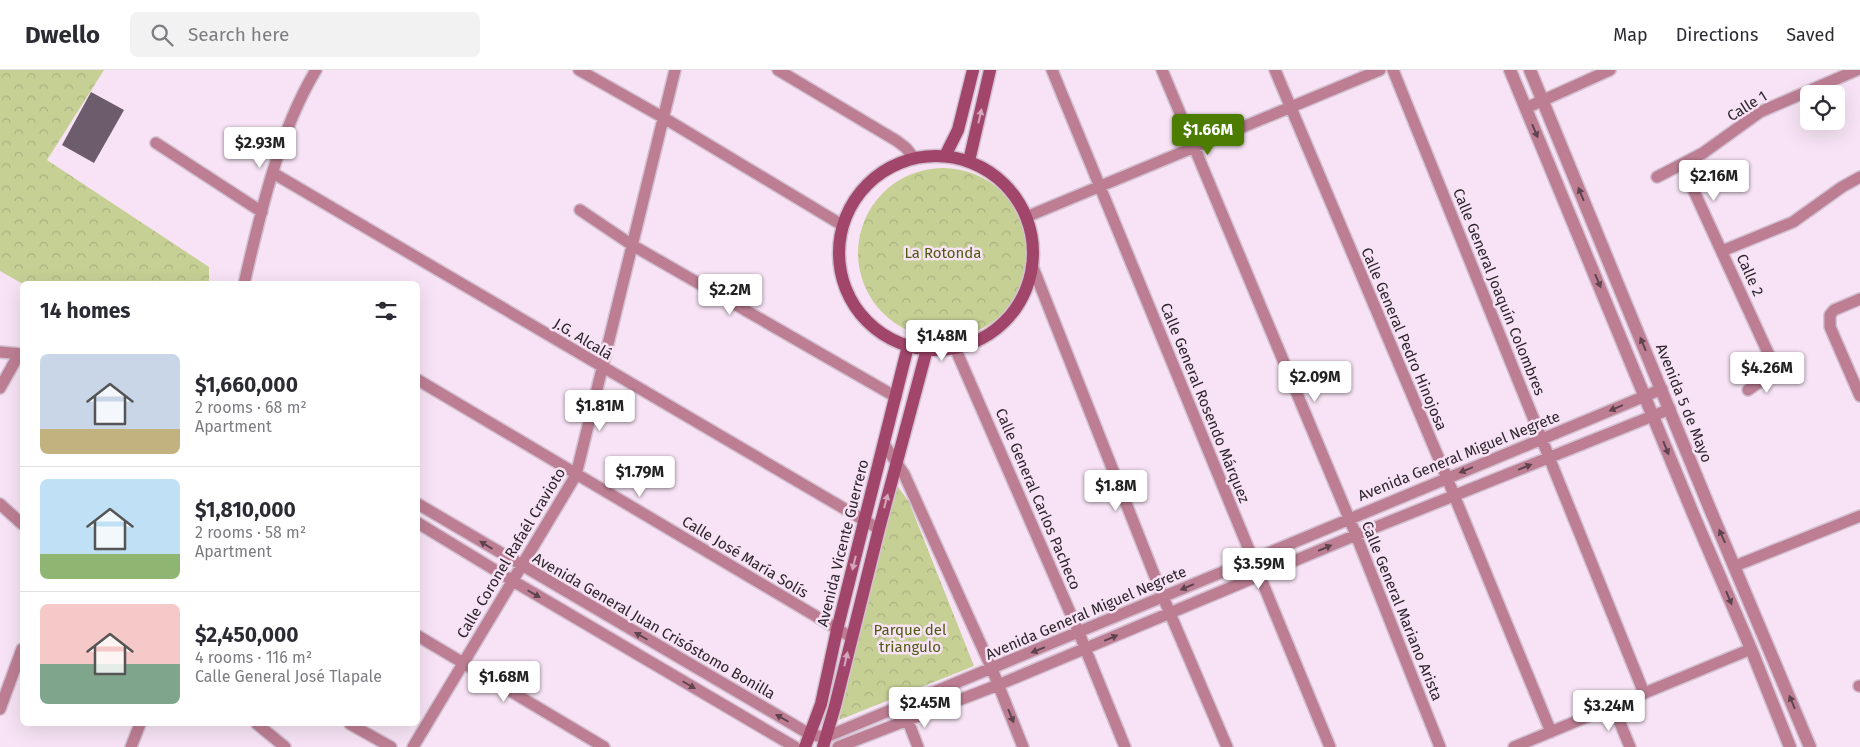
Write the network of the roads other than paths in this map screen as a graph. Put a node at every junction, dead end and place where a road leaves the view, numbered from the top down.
1 (316, 70) edge
2 (580, 70) edge
3 (675, 70) edge
4 (778, 70) edge
5 (973, 70) edge
6 (990, 70) edge
7 (1052, 70) edge
8 (1162, 70) edge
9 (1275, 70) edge
10 (1380, 70) edge
11 (1393, 70) edge
12 (1510, 70) edge
13 (1530, 70) edge
14 (1610, 70) edge
15 (1857, 70) edge
16 (1542, 101) junction
17 (1290, 108) junction
18 (1526, 108) junction
19 (664, 118) junction
20 (156, 143) dead end
21 (1195, 147) junction
22 (945, 156) junction
23 (914, 158) junction
24 (969, 162) junction
25 (1682, 165) junction
26 (273, 173) junction
27 (1657, 177) dead end
28 (1860, 177) edge
29 (1100, 186) junction
30 (580, 210) dead end
31 (262, 212) junction
32 (1026, 217) junction
33 (842, 225) junction
34 (632, 245) junction
35 (1722, 250) junction
36 (1032, 265) junction
37 (248, 281) edge
38 (1624, 298) junction
39 (1860, 299) edge
40 (1608, 304) junction
41 (908, 346) junction
42 (956, 348) junction
43 (927, 349) junction
44 (0, 352) edge
45 (20, 354) edge
46 (20, 356) edge
47 (602, 367) junction
48 (420, 381) edge
49 (0, 388) edge
50 (1662, 389) junction
51 (1748, 390) dead end
52 (1645, 396) junction
53 (1860, 396) edge
54 (896, 397) junction
55 (1670, 410) junction
56 (1653, 416) junction
57 (1542, 439) junction
58 (884, 444) junction
59 (1549, 457) junction
60 (897, 461) junction
61 (576, 475) junction
62 (1446, 478) junction
63 (1454, 496) junction
64 (0, 504) edge
65 (420, 505) edge
66 (1710, 509) junction
67 (1694, 516) junction
68 (1860, 516) edge
69 (1348, 518) junction
70 (865, 520) junction
71 (20, 522) edge
72 (420, 524) edge
73 (879, 529) junction
74 (1356, 536) junction
75 (1252, 559) junction
76 (522, 566) junction
77 (1735, 566) junction
78 (1259, 576) junction
79 (513, 581) junction
80 (1163, 597) junction
81 (1170, 613) junction
82 (837, 630) junction
83 (1079, 633) junction
84 (420, 637) edge
85 (851, 637) junction
86 (1086, 649) junction
87 (1751, 649) junction
88 (20, 654) edge
89 (463, 663) junction
90 (992, 669) junction
91 (998, 685) junction
92 (1644, 693) junction
93 (1613, 706) junction
94 (0, 710) edge
95 (1799, 719) junction
96 (908, 721) junction
97 (1781, 725) junction
98 (139, 726) edge
99 (259, 726) edge
100 (354, 726) edge
101 (1551, 732) junction
102 (808, 741) edge
103 (824, 742) edge
104 (131, 747) edge
105 (285, 747) edge
106 (391, 747) edge
107 (413, 747) edge
108 (604, 747) edge
109 (796, 747) edge
110 (838, 747) edge
111 (918, 747) edge
112 (1023, 747) edge
113 (1125, 747) edge
114 (1227, 747) edge
115 (1330, 747) edge
116 (1440, 747) edge
117 (1514, 747) edge
118 (1630, 747) edge
119 (1790, 747) edge
120 (1810, 747) edge

1 - 26 street
2 - 19 street
3 - 19 street, Calle Coronel Rafaél Cravioto
4 - 23 street
5 - 22 main road
24 -> 6 main road
7 - 29 street, Calle General Rosendo Márquez
8 - 21 street, Calle General Mariano Arista
9 - 17 street, Calle General Pedro Hinojosa
10 - 17 street
11 - 57 street, Calle General Joaquín Colombres
12 - 18 street
13 - 16 street, Avenida 5 de Mayo
14 - 16 street
15 - 25 street, Calle 1
16 - 18 street
38 -> 16 street, Avenida 5 de Mayo
17 - 21 street
17 - 62 street, Calle General Pedro Hinojosa
18 -> 40 street
19 - 33 street
19 - 34 street, Calle Coronel Rafaél Cravioto
20 - 31 street
21 - 29 street
21 - 69 street, Calle General Mariano Arista
22 - 23 main road
22 - 24 main road
23 - 33 main road
24 - 32 main road
25 - 27 street, Calle 1
25 - 35 street, Calle 2
26 - 31 street
26 - 47 street, J.G. Alcalá
28 - 35 street
29 - 32 street
29 - 75 street, Calle General Rosendo Márquez
30 - 34 street
31 - 37 street
32 - 36 main road
33 - 41 main road
34 - 47 street, Calle Coronel Rafaél Cravioto
34 - 54 street
35 - 51 street, Calle 2
36 - 42 main road
36 - 80 street
38 - 40 street
50 -> 38 street, Avenida 5 de Mayo
39 - 53 street
40 - 52 street
41 - 43 main road
41 - 54 main road, Avenida Vicente Guerrero
42 - 43 main road
42 - 83 street, Calle General Carlos Pacheco
43 - 60 main road, Avenida Vicente Guerrero
44 - 45 street
46 - 49 street
47 - 61 street, Calle Coronel Rafaél Cravioto
47 - 70 street, J.G. Alcalá
48 - 61 street, Calle José María Solís
50 - 52 street, Avenida General Miguel Negrete
50 - 55 street, Avenida 5 de Mayo
52 - 56 street
52 -> 57 street, Avenida General Miguel Negrete
54 - 58 main road, Avenida Vicente Guerrero
55 - 56 street, Avenida General Miguel Negrete
55 - 66 street, Avenida 5 de Mayo
56 - 59 street, Avenida General Miguel Negrete
56 -> 67 street
57 - 59 street, Calle General Joaquín Colombres
57 -> 62 street, Avenida General Miguel Negrete
58 - 60 street
58 - 70 main road, Avenida Vicente Guerrero
63 -> 59 street, Avenida General Miguel Negrete
59 - 92 street, Calle General Joaquín Colombres
73 -> 60 main road, Avenida Vicente Guerrero
60 - 90 street
61 - 76 street, Calle Coronel Rafaél Cravioto
61 - 82 street, Calle José María Solís
62 - 63 street, Calle General Pedro Hinojosa
62 - 69 street, Avenida General Miguel Negrete
63 - 74 street, Avenida General Miguel Negrete
63 - 101 street, Calle General Pedro Hinojosa
64 - 71 street
76 -> 65 street, Avenida General Juan Crisóstomo Bonilla
66 - 67 street
77 -> 66 street, Avenida 5 de Mayo
67 -> 87 street
68 - 77 street
69 - 74 street, Calle General Mariano Arista
69 - 75 street, Avenida General Miguel Negrete
70 - 73 street, J.G. Alcalá
70 -> 82 main road, Avenida Vicente Guerrero
72 - 79 street
73 - 85 main road, Avenida Vicente Guerrero
78 -> 74 street, Avenida General Miguel Negrete
74 - 116 street, Calle General Mariano Arista
75 - 78 street, Calle General Rosendo Márquez
75 -> 80 street, Avenida General Miguel Negrete
76 - 79 street, Calle Coronel Rafaél Cravioto
102 -> 76 street, Avenida General Juan Crisóstomo Bonilla
95 -> 77 street, Avenida 5 de Mayo
78 - 81 street, Avenida General Miguel Negrete
78 - 115 street, Calle General Rosendo Márquez
79 - 89 street, Calle Coronel Rafaél Cravioto
79 -> 109 street
80 - 81 street
80 - 83 street, Avenida General Miguel Negrete
86 -> 81 street, Avenida General Miguel Negrete
81 - 114 street
82 - 85 street, Calle José María Solís
82 - 102 main road, Avenida Vicente Guerrero
83 - 86 street, Calle General Carlos Pacheco
83 -> 90 street, Avenida General Miguel Negrete
84 - 89 street
103 -> 85 main road, Avenida Vicente Guerrero
86 - 91 street, Avenida General Miguel Negrete
86 - 113 street, Calle General Carlos Pacheco
87 - 92 street
87 - 97 street
88 - 94 street
89 - 107 street, Calle Coronel Rafaél Cravioto
89 - 108 street
90 - 91 street
90 - 103 street, Avenida General Miguel Negrete
91 - 96 street, Avenida General Miguel Negrete
91 -> 112 street
92 - 93 street
93 - 101 street
93 - 118 street
95 - 97 street
95 - 120 street, Avenida 5 de Mayo
96 - 110 street, Avenida General Miguel Negrete
96 - 111 street
97 - 119 street
98 - 104 street
99 - 105 street
100 - 106 street
101 - 117 street
102 - 103 street, Avenida General Juan Crisóstomo Bonilla

